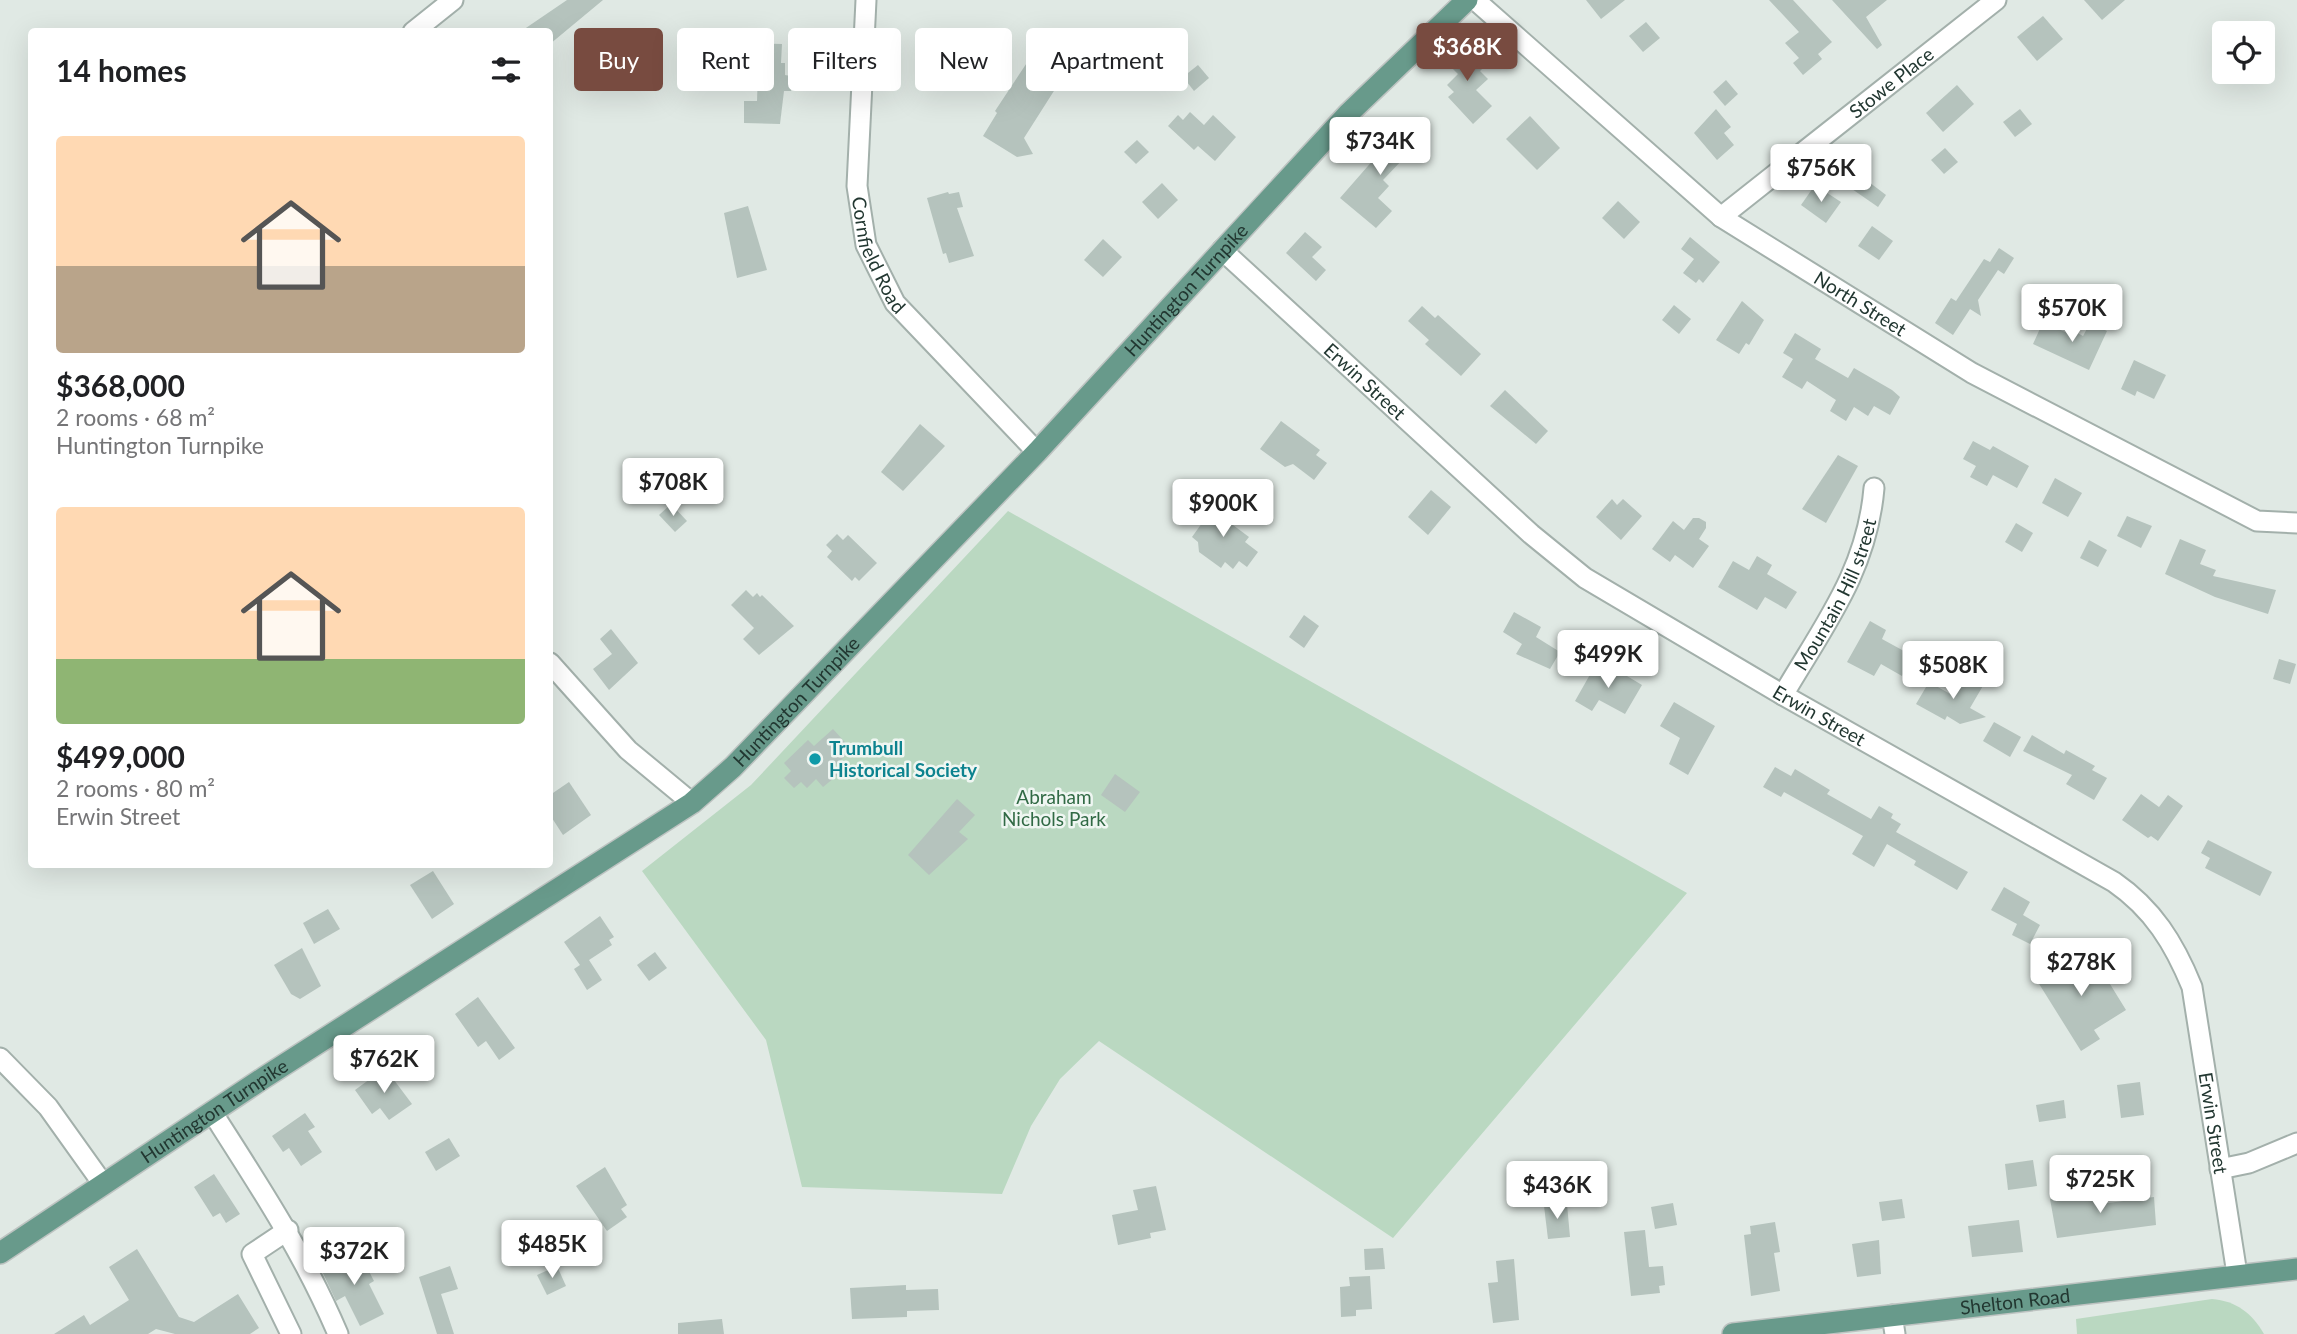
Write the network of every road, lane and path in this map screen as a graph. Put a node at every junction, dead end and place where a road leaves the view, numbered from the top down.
1 (453, 0) edge
2 (866, 0) edge
3 (1467, 0) edge
4 (1475, 0) edge
5 (1996, 0) edge
6 (418, 28) edge
7 (1721, 217) junction
8 (1222, 250) junction
9 (1037, 452) junction
10 (1874, 488) dead end
11 (2297, 523) edge
12 (553, 666) edge
13 (1783, 695) junction
14 (692, 803) junction
15 (0, 1058) edge
16 (212, 1112) junction
17 (2297, 1143) edge
18 (2220, 1169) junction
19 (103, 1184) junction
20 (288, 1230) junction
21 (0, 1253) edge
22 (2297, 1269) edge
23 (2237, 1274) junction
24 (1893, 1324) edge
25 (290, 1334) edge
26 (338, 1334) edge
27 (1733, 1334) edge

1 - 6 street
2 - 9 street, Cornfield Road
3 - 8 main road, Huntington Turnpike
4 - 7 street, North Street
5 - 7 street, Stowe Place
7 - 11 street, North Street
8 - 9 main road, Huntington Turnpike
8 - 13 street, Erwin Street
9 - 14 main road, Huntington Turnpike
10 - 13 street, Mountain Hill street
12 - 14 street
13 - 18 street, Erwin Street
14 - 16 main road, Huntington Turnpike
15 - 19 street
16 - 19 main road, Huntington Turnpike
16 - 20 street
17 - 18 street
18 - 23 street, Erwin Street
19 - 21 main road, Huntington Turnpike
20 - 25 street
20 - 26 street
22 - 23 main road, Shelton Road
23 - 24 main road, Shelton Road
24 - 27 main road, Shelton Road

